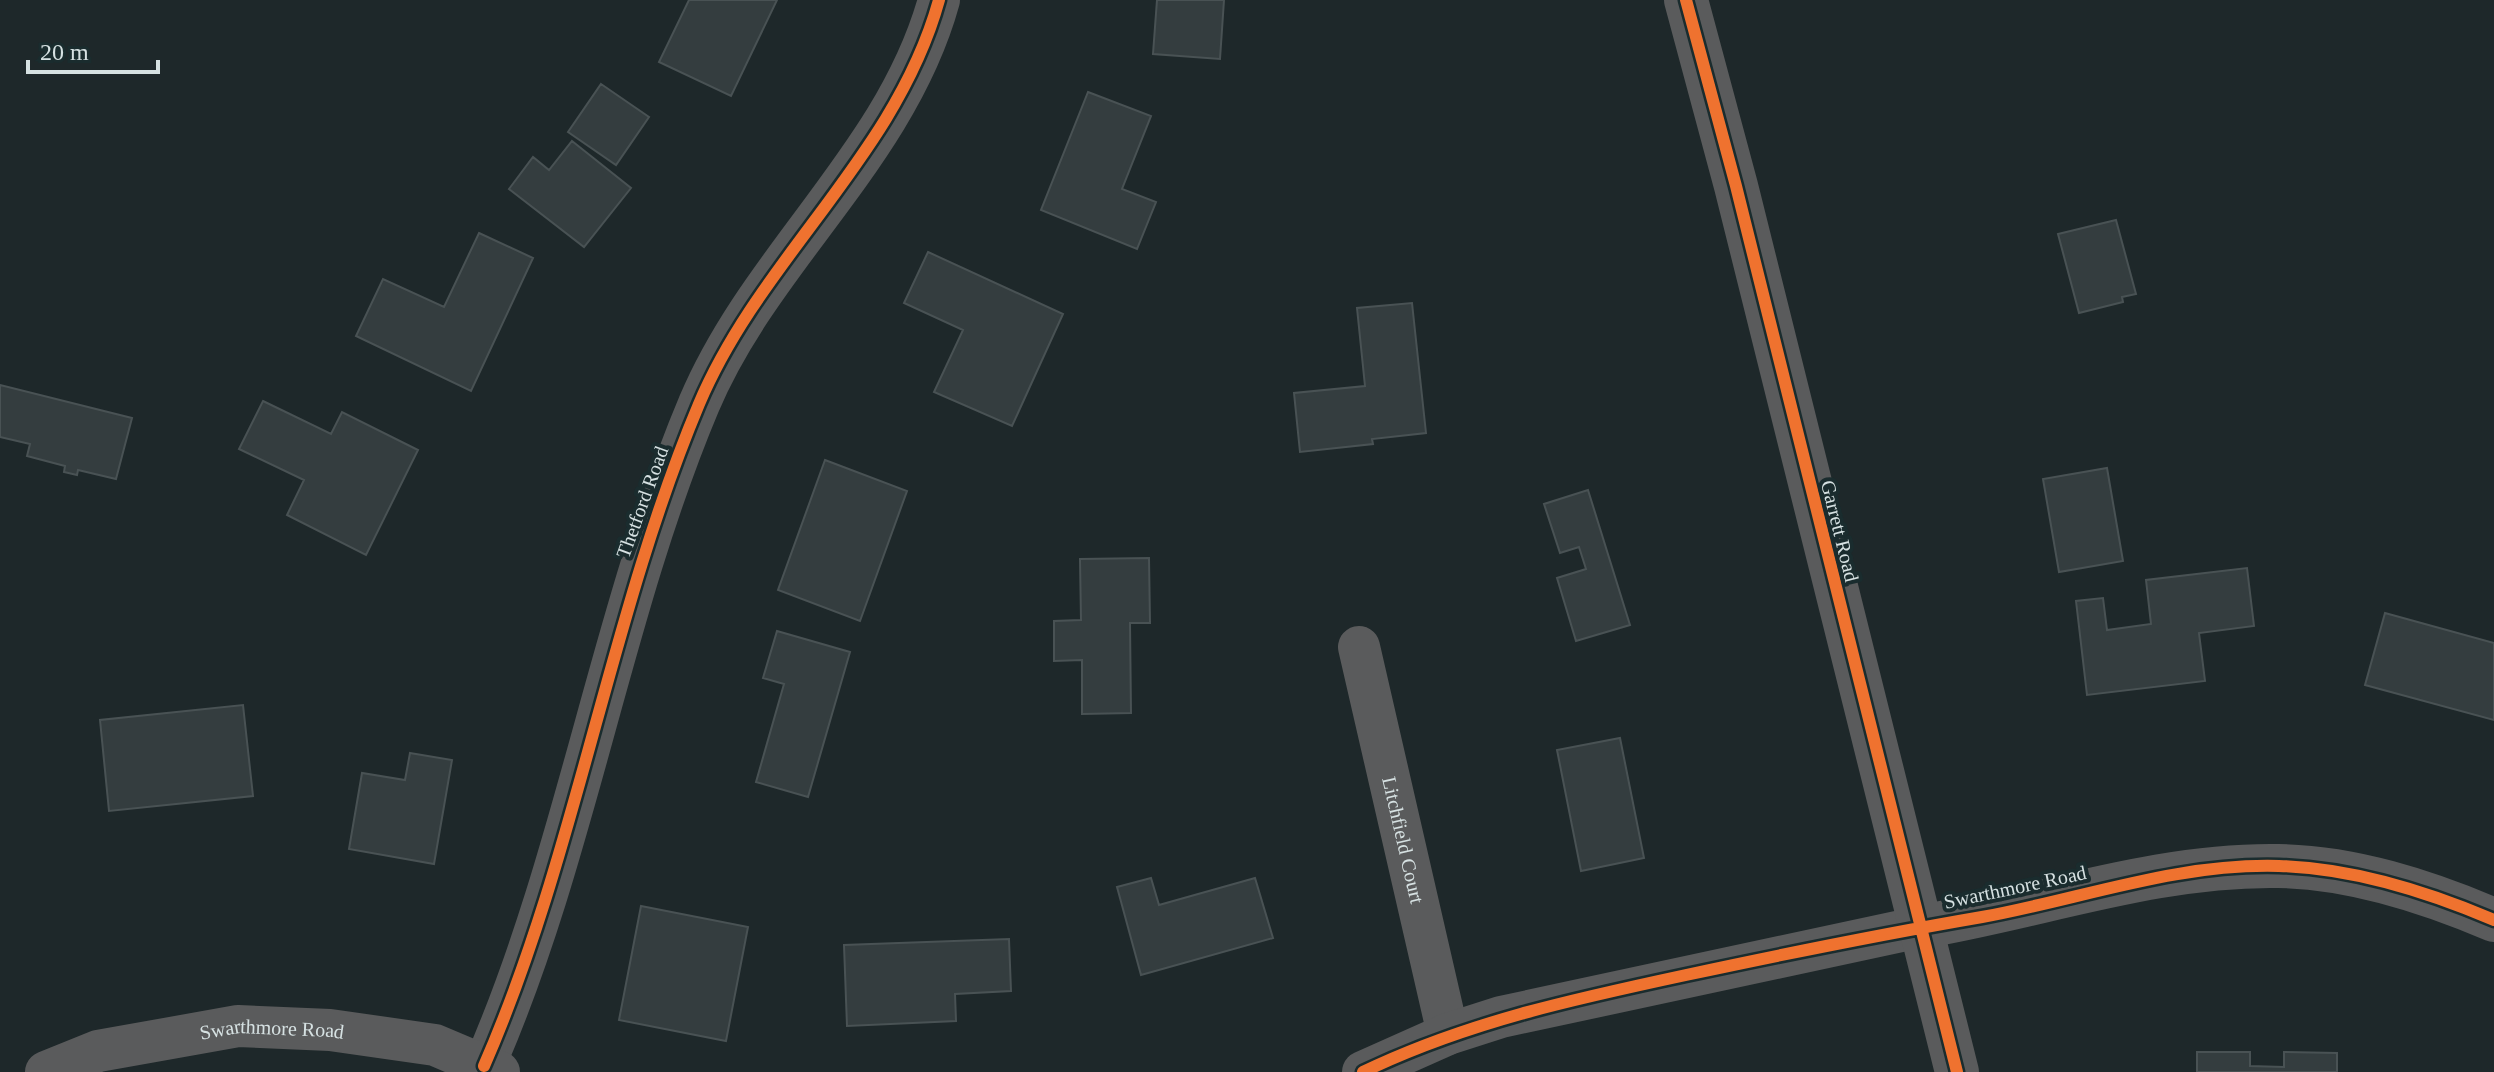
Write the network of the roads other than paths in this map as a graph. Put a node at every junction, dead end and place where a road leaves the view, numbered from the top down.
1 (939, 0) edge
2 (1686, 0) edge
3 (1359, 647) dead end
4 (2494, 920) edge
5 (1920, 927) junction
6 (1448, 1034) junction
7 (491, 1069) edge
8 (46, 1072) edge
9 (1363, 1072) edge
10 (1957, 1072) edge

1 - 7 street, Thetford Road
2 - 5 street, Garrett Road
3 - 6 street, Litchfield Court
4 - 5 street, Swarthmore Road
5 - 6 street, Swarthmore Road
5 - 10 street, Garrett Road
6 - 9 street, Swarthmore Road
7 - 8 street, Swarthmore Road

